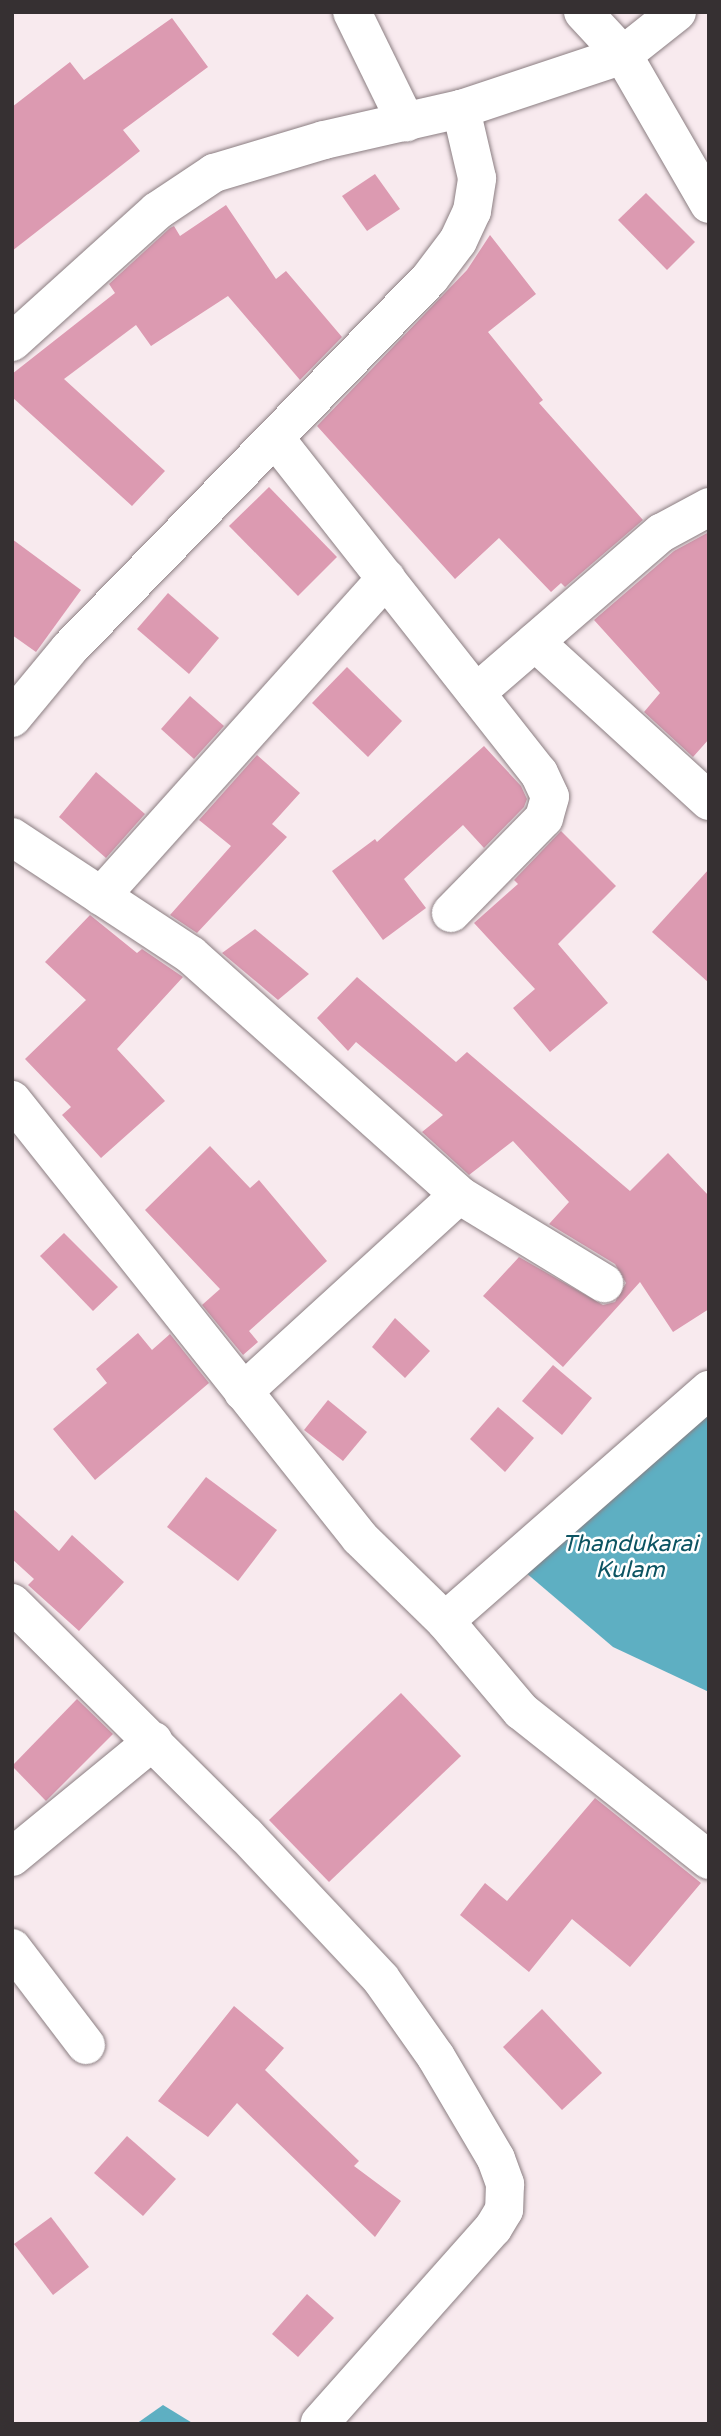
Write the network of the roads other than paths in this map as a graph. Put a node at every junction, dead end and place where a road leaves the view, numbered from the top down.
1 (352, 12) edge
2 (583, 12) edge
3 (677, 12) edge
4 (623, 55) junction
5 (461, 108) junction
6 (406, 122) junction
7 (709, 204) edge
8 (12, 342) edge
9 (275, 438) junction
10 (709, 507) edge
11 (386, 578) junction
12 (535, 642) junction
13 (476, 692) junction
14 (12, 718) edge
15 (709, 801) edge
16 (12, 837) edge
17 (101, 896) junction
18 (451, 913) dead end
19 (18, 1121) edge
20 (459, 1195) junction
21 (604, 1283) dead end
22 (709, 1390) edge
23 (243, 1392) junction
24 (12, 1603) edge
25 (445, 1621) junction
26 (153, 1741) junction
27 (12, 1857) edge
28 (709, 1860) edge
29 (12, 1948) edge
30 (86, 2045) dead end
31 (320, 2423) edge

1 - 6 street
2 - 4 street
3 - 4 street
4 - 5 street
4 - 7 street
5 - 6 street
5 - 9 street
6 - 8 street
9 - 11 street
9 - 14 street
10 - 12 street
11 - 13 street
11 - 17 street
12 - 13 street
12 - 15 street
13 - 18 street
16 - 17 street
17 - 20 street
19 - 23 street
20 - 21 street
20 - 23 street
22 - 25 street
23 - 25 street
24 - 26 street
25 - 28 street
26 - 27 street
26 - 31 street
29 - 30 street

